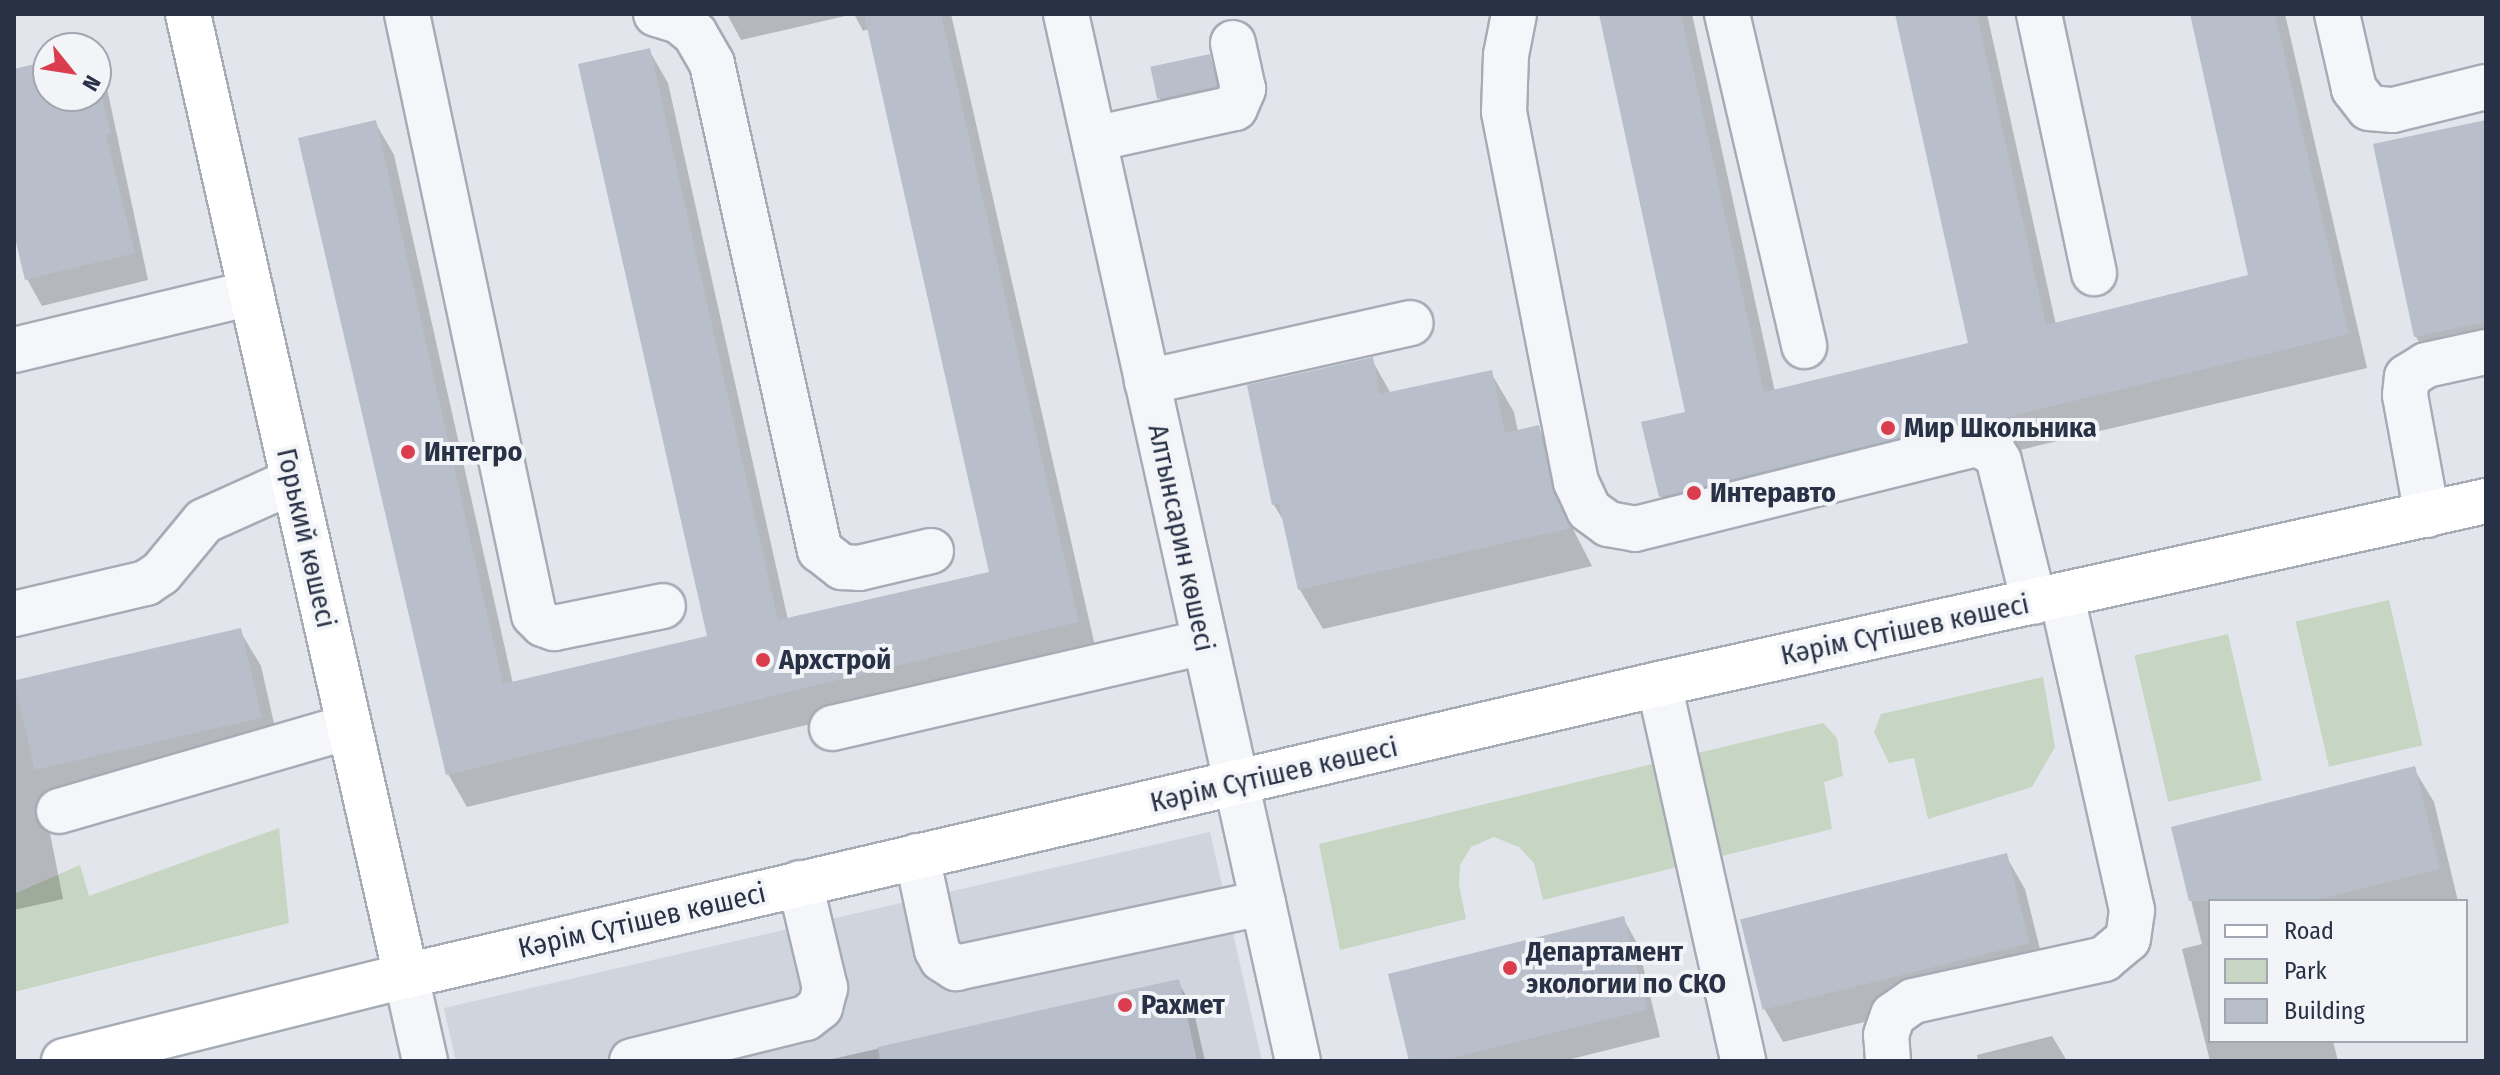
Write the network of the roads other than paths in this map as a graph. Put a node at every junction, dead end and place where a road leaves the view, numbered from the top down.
1 (188, 14) edge
2 (407, 14) edge
3 (656, 14) edge
4 (1066, 14) edge
5 (1514, 14) edge
6 (1727, 14) edge
7 (2039, 14) edge
8 (2337, 14) edge
9 (1233, 43) dead end
10 (2486, 87) edge
11 (1094, 139) junction
12 (2094, 273) dead end
13 (251, 293) junction
14 (1410, 323) dead end
15 (1804, 346) dead end
16 (14, 350) edge
17 (2486, 352) edge
18 (1147, 382) junction
19 (293, 481) junction
20 (2486, 501) edge
21 (2427, 515) junction
22 (931, 551) dead end
23 (2048, 599) junction
24 (663, 606) dead end
25 (14, 614) edge
26 (1204, 642) junction
27 (1659, 684) junction
28 (349, 727) junction
29 (832, 728) dead end
30 (1234, 785) junction
31 (59, 811) dead end
32 (917, 856) junction
33 (800, 883) junction
34 (1263, 903) junction
35 (406, 976) junction
36 (64, 1061) edge
37 (425, 1061) edge
38 (632, 1061) edge
39 (1298, 1061) edge
40 (1743, 1061) edge
41 (1888, 1061) edge

1 - 13 main road, Горький көшесі
2 - 24 street
3 - 22 street
4 - 11 street, Алтынсарин көшесі
5 - 23 street
6 - 15 street
7 - 12 street
8 - 10 street
9 - 11 street
11 - 18 street, Алтынсарин көшесі
13 - 16 street
13 - 19 main road, Горький көшесі
14 - 18 street
17 - 21 street
18 - 26 street, Алтынсарин көшесі
19 - 25 street
19 - 28 main road, Горький көшесі
20 - 21 main road, Кәрім Сүтішев көшесі
21 - 23 main road, Кәрім Сүтішев көшесі
23 - 27 main road, Кәрім Сүтішев көшесі
23 - 41 street
26 - 29 street
26 - 30 street, Алтынсарин көшесі
27 - 30 main road, Кәрім Сүтішев көшесі
27 - 40 street
28 - 31 street
28 - 35 main road, Горький көшесі
30 - 32 main road, Кәрім Сүтішев көшесі
30 - 34 street, Алтынсарин көшесі
32 - 33 main road, Кәрім Сүтішев көшесі
32 - 34 street
33 - 35 main road, Кәрім Сүтішев көшесі
33 - 38 street
34 - 39 street, Алтынсарин көшесі
35 - 36 main road, Кәрім Сүтішев көшесі
35 - 37 street, Горький көшесі

